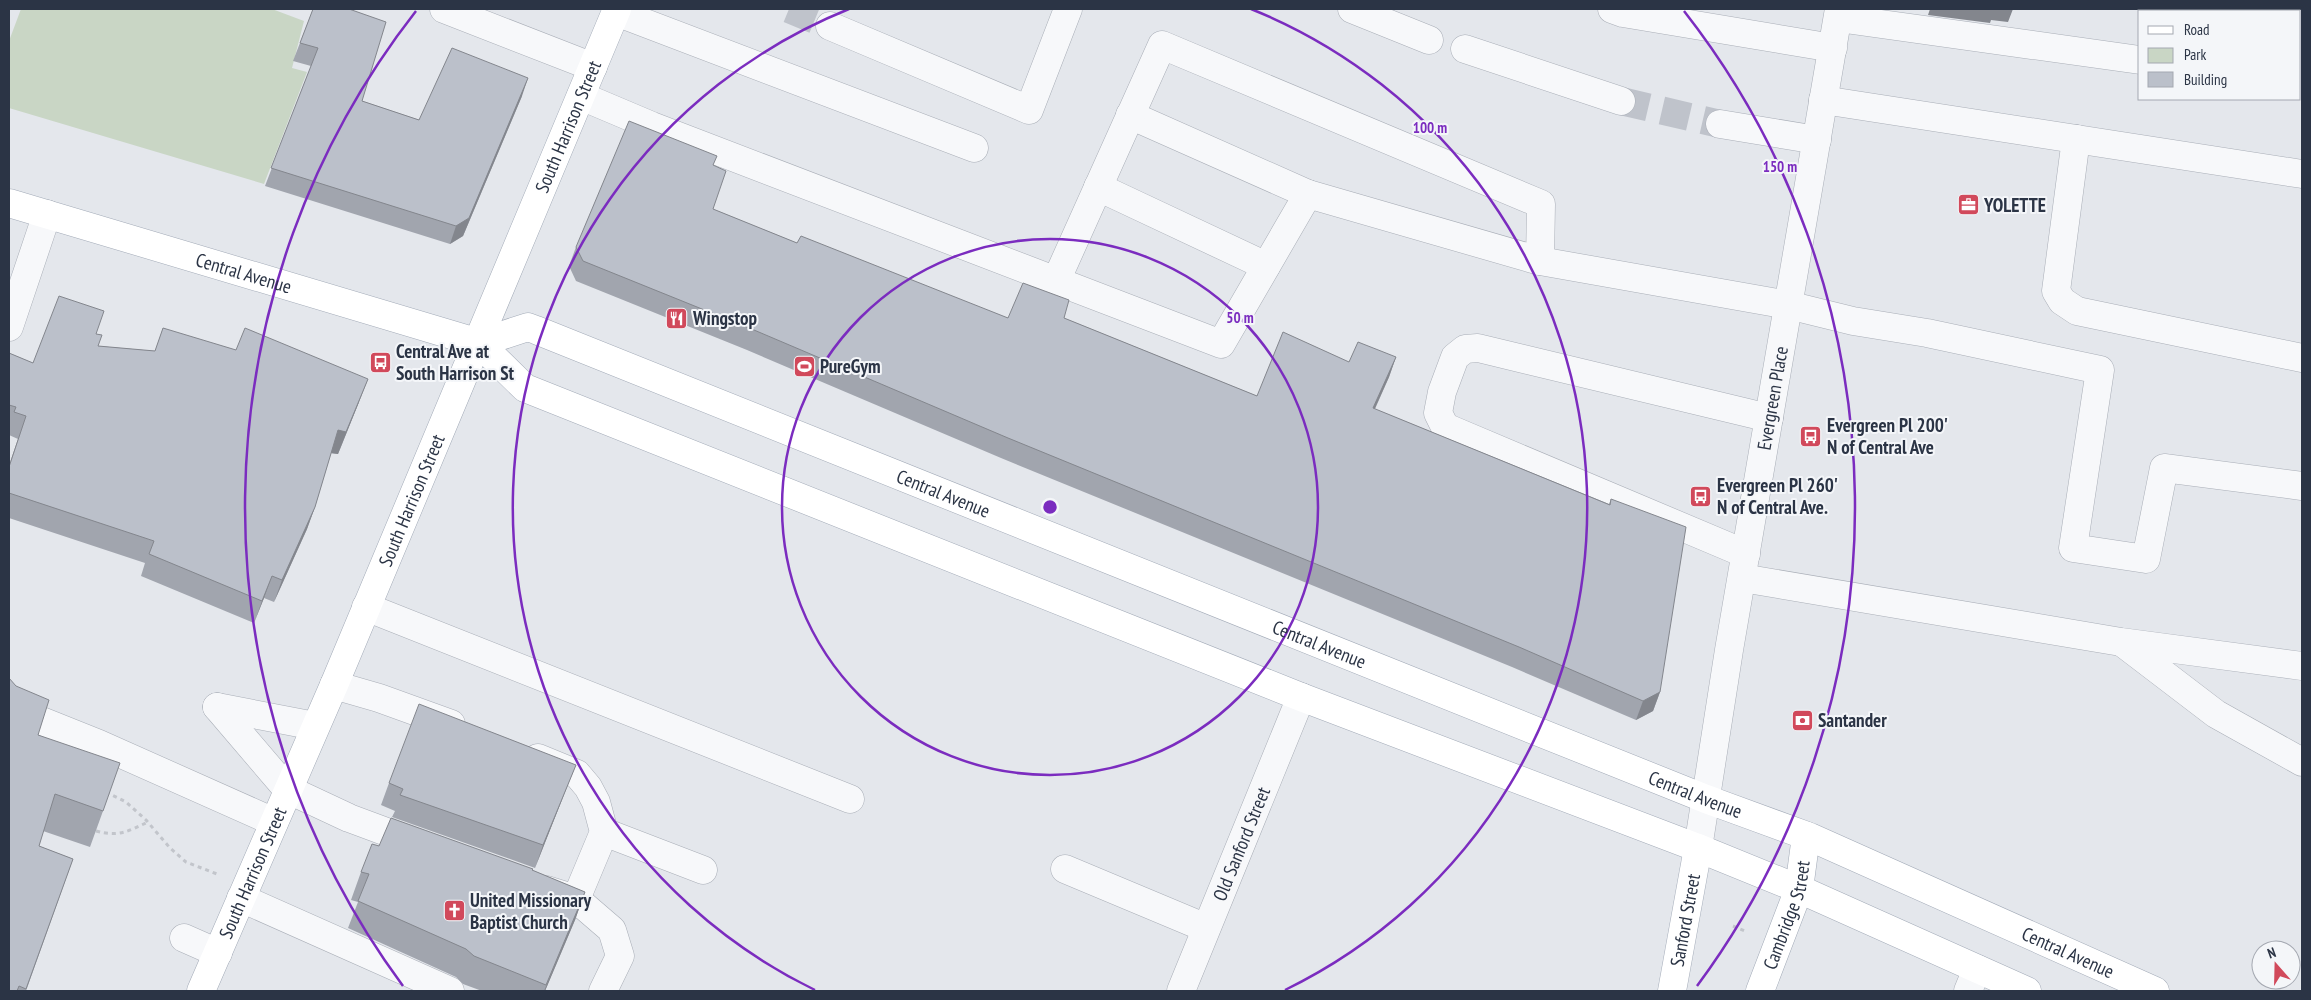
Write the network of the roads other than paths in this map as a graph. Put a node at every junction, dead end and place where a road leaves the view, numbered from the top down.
1 (444, 9) edge
2 (1068, 9) edge
3 (1352, 9) edge
4 (1612, 9) edge
5 (617, 10) edge
6 (1839, 14) edge
7 (830, 26) tunnel mouth
8 (1429, 40) dead end
9 (1833, 48) junction
10 (1465, 49) dead end
11 (2138, 60) edge
12 (593, 67) junction
13 (581, 96) junction
14 (1823, 100) junction
15 (1621, 101) tunnel mouth
16 (1130, 115) junction
17 (1720, 124) tunnel mouth
18 (2076, 139) junction
19 (1817, 140) junction
20 (974, 148) dead end
21 (2302, 174) edge
22 (1098, 187) junction
23 (1308, 194) junction
24 (9, 203) edge
25 (47, 214) junction
26 (1540, 261) junction
27 (1266, 266) junction
28 (1056, 281) junction
29 (1788, 305) junction
30 (9, 327) edge
31 (479, 343) junction
32 (2302, 358) edge
33 (1769, 418) junction
34 (2302, 486) edge
35 (1744, 566) junction
36 (366, 607) junction
37 (2121, 642) junction
38 (2302, 666) edge
39 (334, 685) junction
40 (1301, 697) junction
41 (9, 708) edge
42 (315, 726) junction
43 (475, 733) edge
44 (518, 750) edge
45 (2302, 762) edge
46 (287, 790) junction
47 (850, 799) dead end
48 (1706, 799) junction
49 (274, 822) junction
50 (604, 832) junction
51 (1806, 836) junction
52 (1698, 848) junction
53 (442, 852) edge
54 (1065, 869) dead end
55 (703, 870) dead end
56 (526, 882) edge
57 (1799, 889) junction
58 (241, 898) junction
59 (576, 899) junction
60 (1206, 928) junction
61 (184, 938) dead end
62 (218, 953) junction
63 (1973, 980) edge
64 (201, 991) edge
65 (450, 991) edge
66 (604, 991) edge
67 (1181, 991) edge
68 (1672, 991) edge
69 (1760, 991) edge
70 (2027, 991) edge
71 (2155, 991) edge

1 - 12 street
2 - 7 street
3 - 8 street
4 - 9 street
5 - 12 main road, South Harrison Street
5 - 20 street
6 - 9 street, Evergreen Place
6 - 11 street
9 - 14 street, Evergreen Place
10 - 15 street
12 - 13 main road, South Harrison Street
13 - 28 street
13 - 31 main road, South Harrison Street
14 - 18 street
14 - 19 street, Evergreen Place
16 - 22 street
16 - 23 street
16 - 26 street
17 - 19 street
18 - 21 street
18 - 32 street
19 - 29 street, Evergreen Place
22 - 27 street
22 - 28 street
23 - 26 street
23 - 27 street
24 - 25 main road, Central Avenue
25 - 30 street
25 - 31 main road, Central Avenue
26 - 29 street
27 - 28 street
29 - 33 street, Evergreen Place
29 - 34 street
31 - 36 main road, South Harrison Street
31 - 40 main road, Central Avenue
31 - 48 main road, Central Avenue
33 - 35 street, Evergreen Place
33 - 35 street
35 - 37 street
35 - 48 street, Evergreen Place
36 - 39 main road, South Harrison Street
36 - 47 street
37 - 38 street
37 - 45 street
39 - 42 main road, South Harrison Street
39 - 43 street
40 - 52 main road, Central Avenue
40 - 60 street, Old Sanford Street
41 - 49 street
42 - 46 main road, South Harrison Street
42 - 46 street
44 - 50 street
46 - 49 main road, South Harrison Street
46 - 53 street
48 - 51 main road, Central Avenue
48 - 52 street, Evergreen Place
49 - 58 main road, South Harrison Street
50 - 55 street
50 - 59 street
51 - 57 main road, Cambridge Street
51 - 71 main road, Central Avenue
52 - 57 main road, Central Avenue
52 - 68 main road, Sanford Street
54 - 60 street
56 - 59 street
57 - 63 main road, Central Avenue
57 - 69 main road, Cambridge Street
58 - 62 main road, South Harrison Street
58 - 65 street
59 - 66 street
60 - 67 street, Old Sanford Street
61 - 62 street
62 - 64 main road, South Harrison Street
63 - 70 main road, Central Avenue

